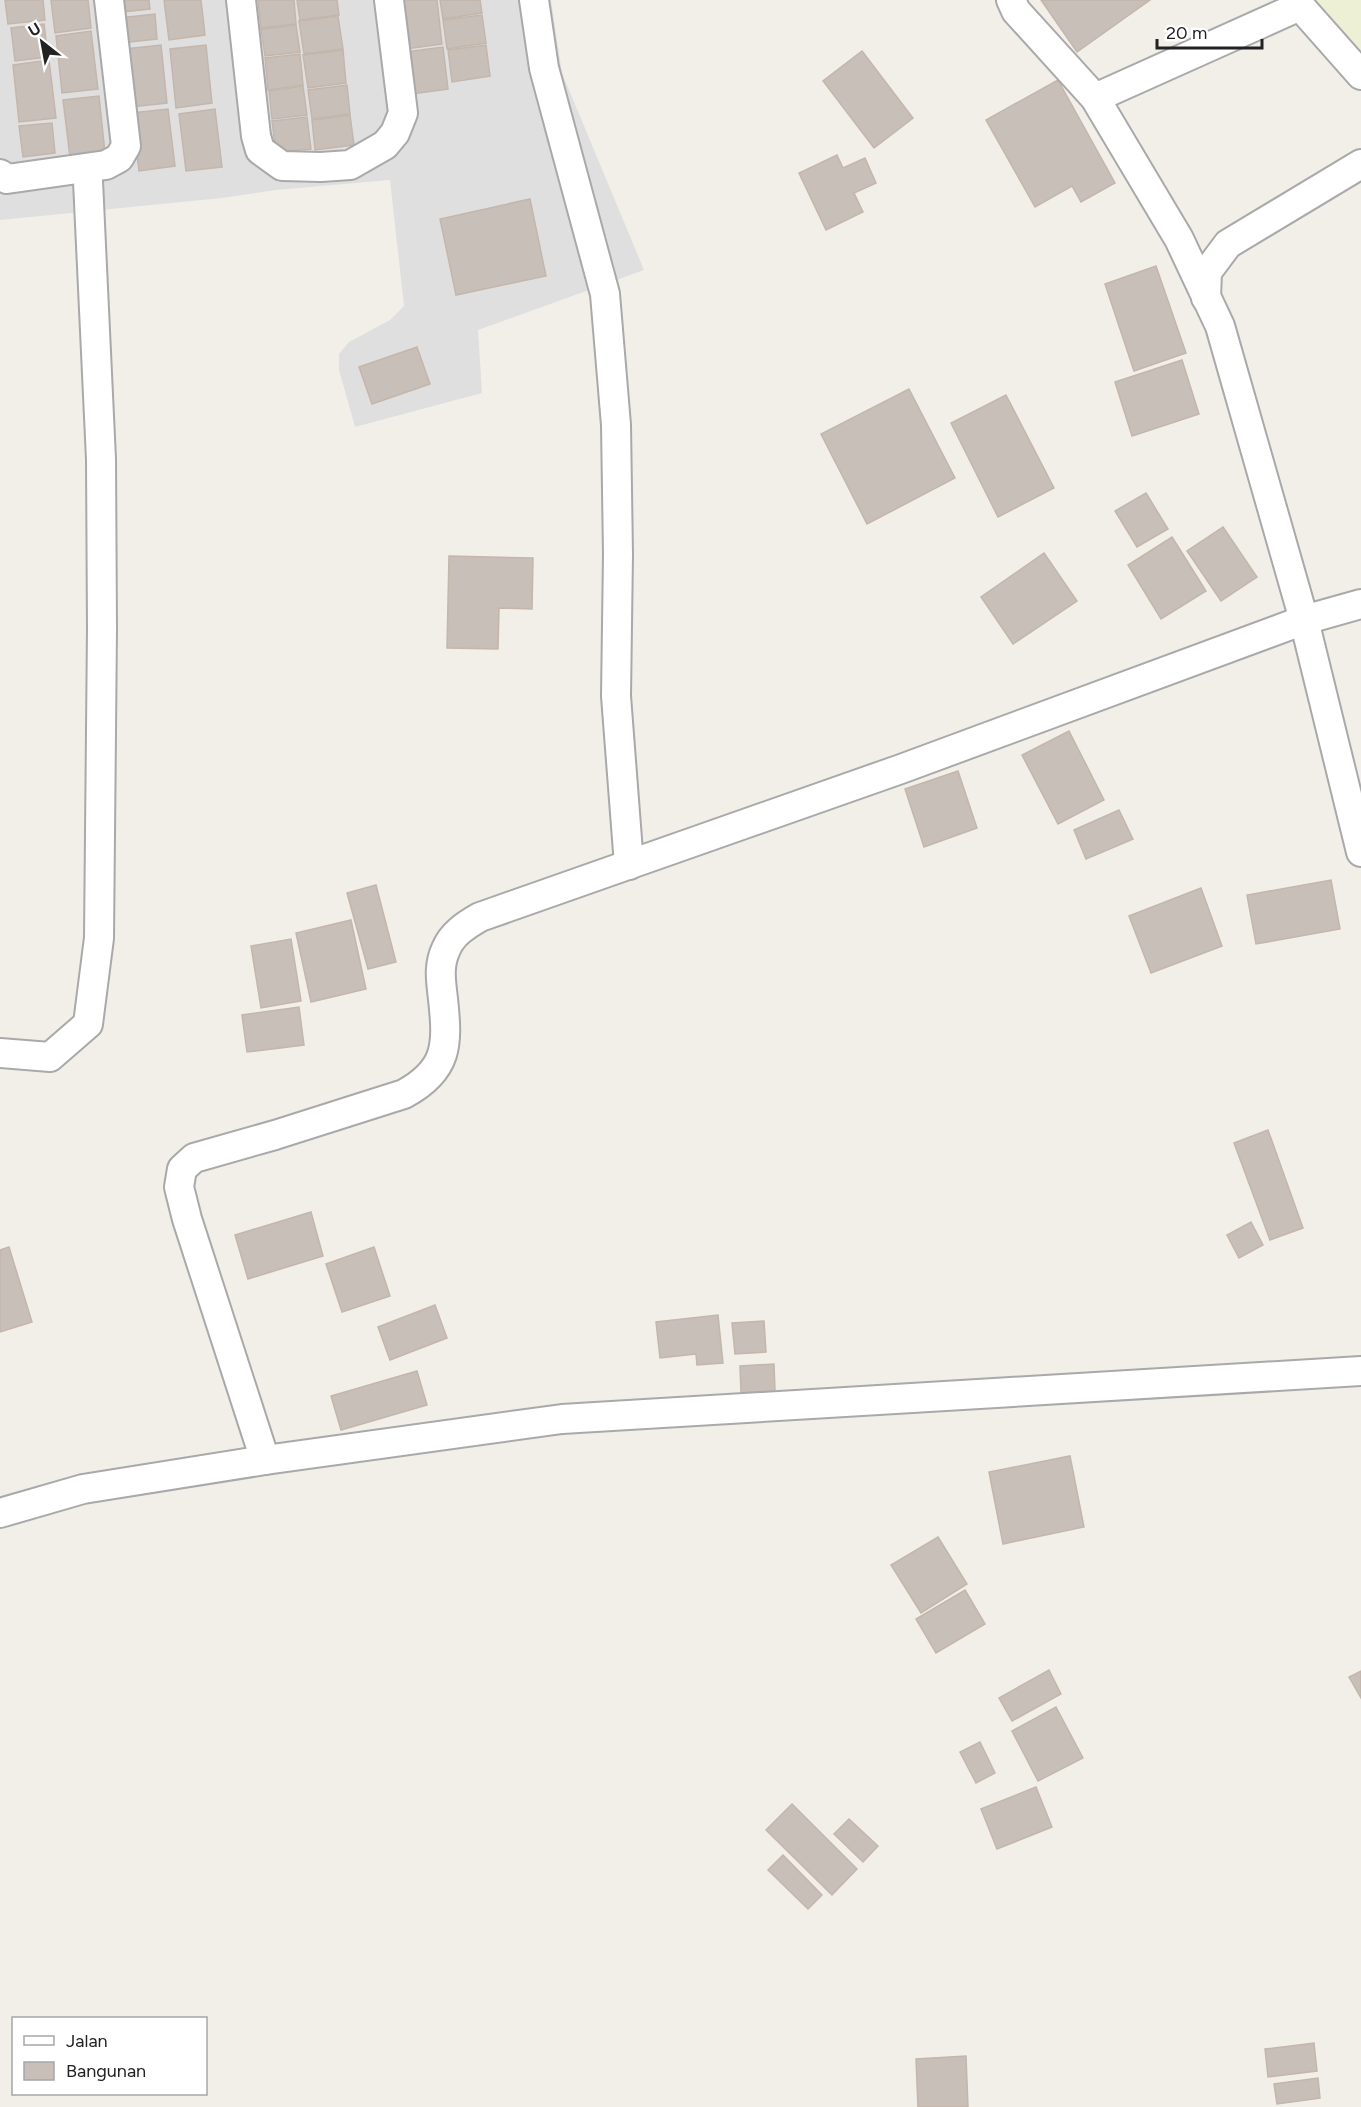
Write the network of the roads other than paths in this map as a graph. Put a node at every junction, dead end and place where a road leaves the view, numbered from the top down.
1 (109, 0) edge
2 (241, 0) edge
3 (389, 0) edge
4 (534, 0) edge
5 (1011, 0) edge
6 (1298, 3) edge
7 (1361, 75) edge
8 (1095, 98) junction
9 (1361, 164) edge
10 (0, 174) edge
11 (88, 182) dead end
12 (1206, 298) junction
13 (1361, 604) edge
14 (1304, 620) junction
15 (1361, 852) edge
16 (629, 865) junction
17 (0, 1053) edge
18 (1361, 1371) edge
19 (265, 1460) junction
20 (0, 1513) edge

1 - 10 street
2 - 3 street
4 - 16 street
5 - 8 street
6 - 7 street
6 - 8 street
8 - 12 street
9 - 12 street
11 - 17 street
12 - 14 street
13 - 14 street
14 - 15 street
14 - 16 street
16 - 19 street
18 - 19 street
19 - 20 street

